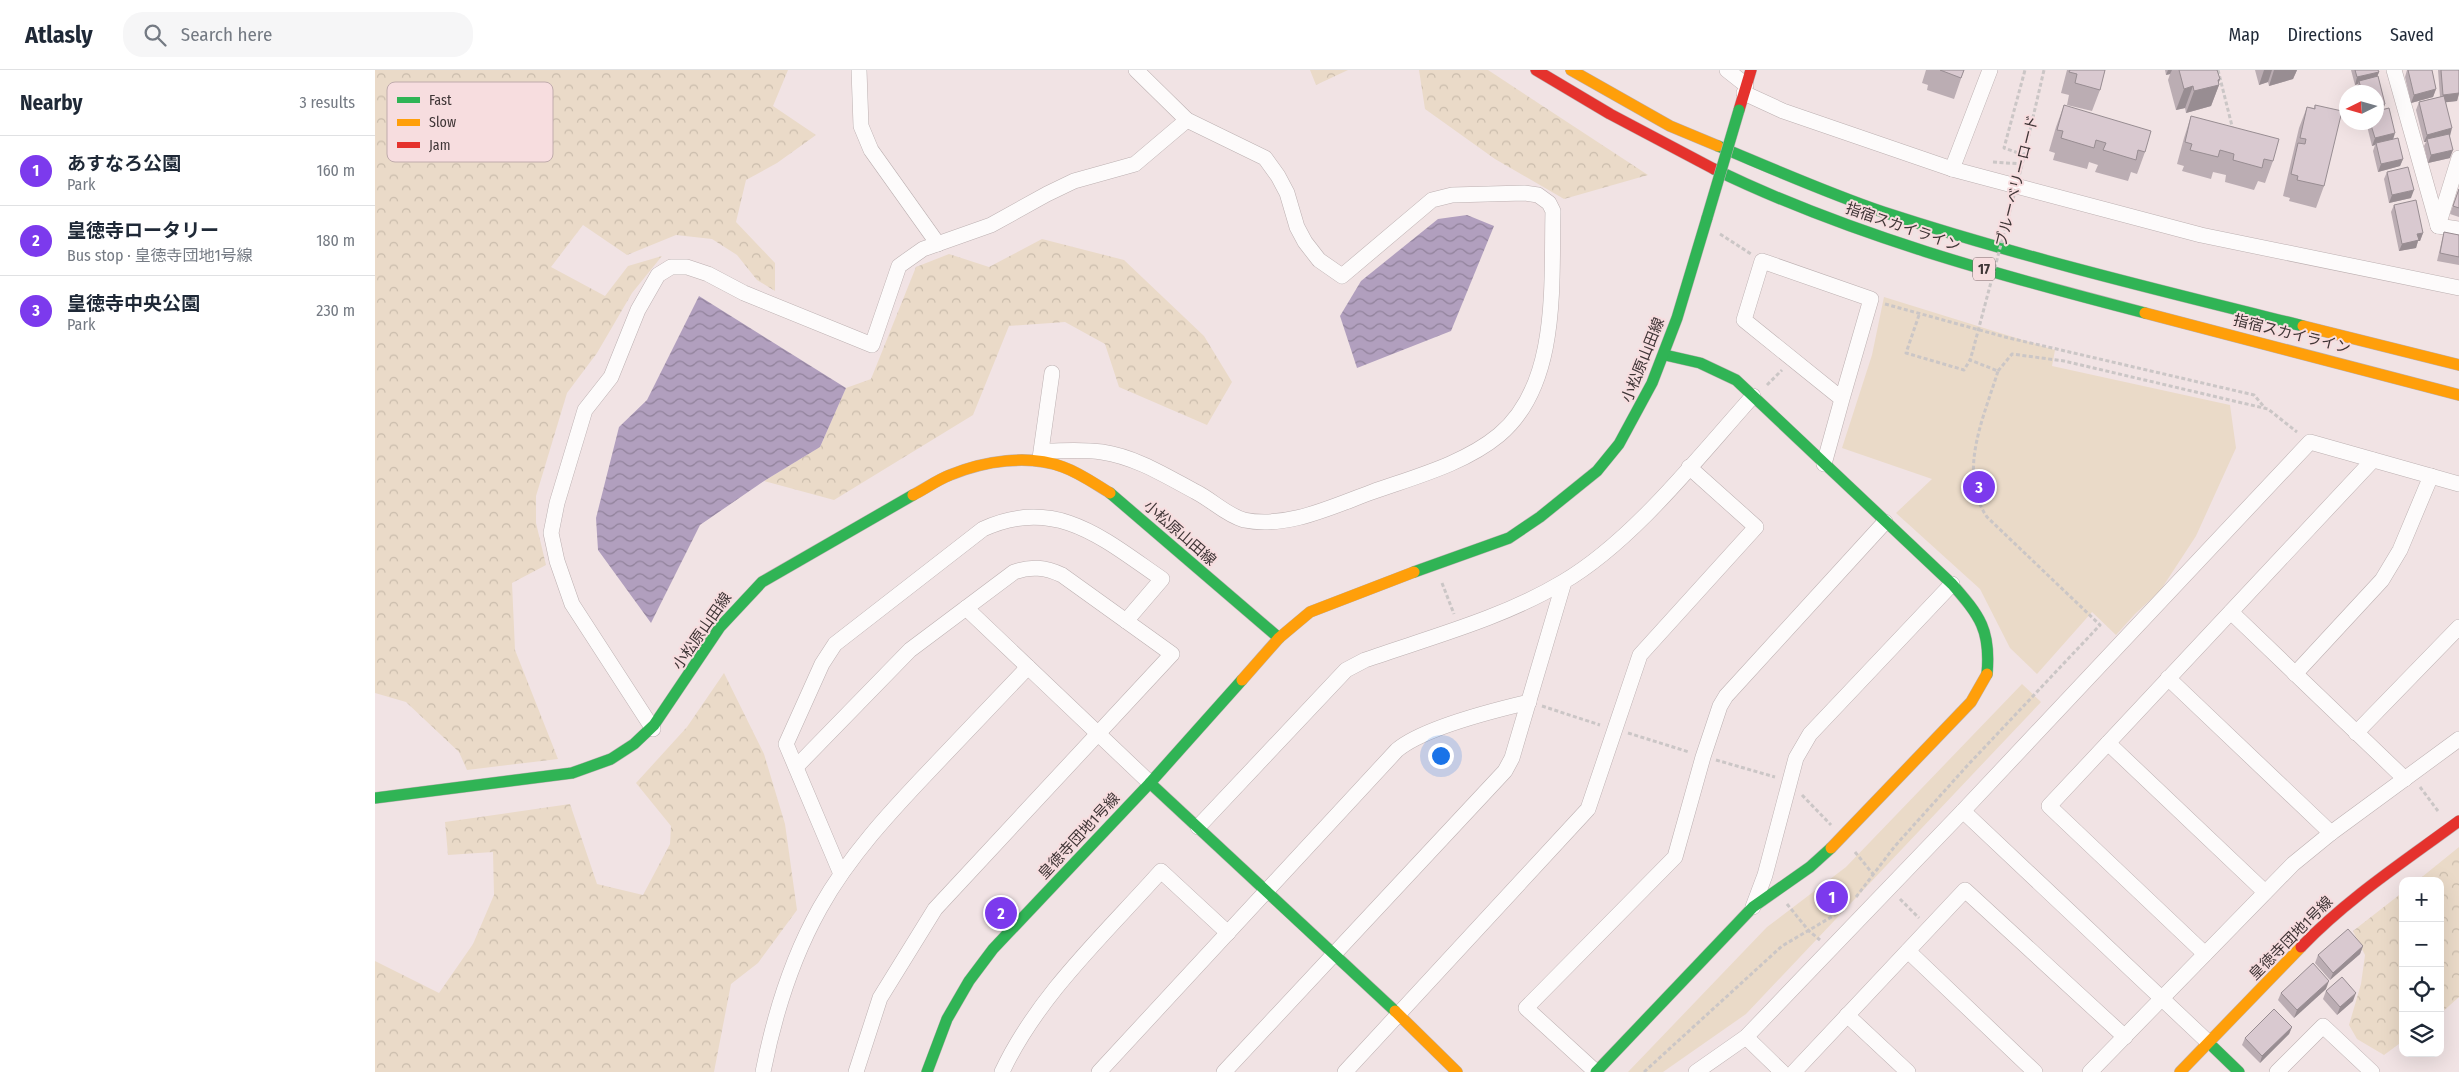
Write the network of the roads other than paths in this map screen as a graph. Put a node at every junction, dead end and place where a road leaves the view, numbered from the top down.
1 (859, 70) edge
2 (1135, 70) edge
3 (1536, 70) edge
4 (1571, 70) edge
5 (1727, 70) edge
6 (1990, 70) edge
7 (2394, 70) edge
8 (1747, 82) edge
9 (1187, 120) junction
10 (2459, 158) edge
11 (1952, 169) junction
12 (2438, 226) junction
13 (2459, 229) edge
14 (938, 244) junction
15 (2459, 288) edge
16 (1665, 354) junction
17 (2459, 365) edge
18 (1052, 373) dead end
19 (1757, 393) junction
20 (2459, 395) edge
21 (1842, 398) junction
22 (1040, 456) junction
23 (2373, 460) junction
24 (1824, 464) junction
25 (1689, 467) junction
26 (2431, 476) junction
27 (2459, 484) edge
28 (1885, 522) junction
29 (1564, 582) junction
30 (1952, 584) junction
31 (966, 608) junction
32 (2231, 612) junction
33 (1125, 621) junction
34 (2459, 626) edge
35 (1279, 638) junction
36 (1028, 667) junction
37 (2295, 674) junction
38 (2168, 678) junction
39 (1529, 702) junction
40 (653, 728) junction
41 (2356, 733) junction
42 (1098, 734) junction
43 (2459, 739) edge
44 (2108, 743) junction
45 (796, 767) junction
46 (2408, 776) junction
47 (1150, 783) junction
48 (375, 798) edge
49 (1963, 811) junction
50 (2459, 821) edge
51 (1198, 827) junction
52 (2331, 833) junction
53 (841, 874) junction
54 (1266, 890) junction
55 (2265, 892) junction
56 (1753, 906) junction
57 (1228, 933) junction
58 (1908, 951) junction
59 (1333, 954) junction
60 (2205, 954) junction
61 (2162, 999) junction
62 (1399, 1015) junction
63 (1847, 1015) junction
64 (2125, 1037) junction
65 (1746, 1038) junction
66 (2209, 1043) junction
67 (763, 1072) edge
68 (856, 1072) edge
69 (927, 1072) edge
70 (1002, 1072) edge
71 (1099, 1072) edge
72 (1224, 1072) edge
73 (1345, 1072) edge
74 (1457, 1072) edge
75 (1596, 1072) edge
76 (1696, 1072) edge
77 (1782, 1072) edge
78 (1794, 1072) edge
79 (1908, 1072) edge
80 (2035, 1072) edge
81 (2090, 1072) edge
82 (2181, 1072) edge
83 (2239, 1072) edge
84 (2277, 1072) edge
85 (2371, 1072) edge

1 - 14 street
2 - 9 street
3 - 20 street, 指宿スカイライン / 17
4 - 17 street, 指宿スカイライン / 17
5 - 8 street
6 - 11 street
7 - 12 street
8 - 11 street
8 - 16 street, 小松原山田線, bridge
9 - 14 street
9 - 22 street
10 - 12 street
11 - 15 street
12 - 13 street
14 - 40 street
16 - 19 street
16 - 35 street, 小松原山田線
18 - 22 street
19 - 24 street
19 - 25 street
21 - 21 street
21 - 24 street
22 - 35 street, 小松原山田線
22 - 40 street, 小松原山田線
23 - 26 street
23 - 32 street
23 - 49 street
24 - 28 street
25 - 29 street
25 - 62 street
26 - 27 street
26 - 37 street
28 - 30 street
28 - 75 street
29 - 39 street
29 - 51 street
30 - 56 street
30 - 56 street
31 - 33 street
31 - 36 street
31 - 45 street
32 - 37 street
32 - 38 street
33 - 42 street
33 - 45 street
34 - 41 street
35 - 47 street, 皇徳寺団地1号線
36 - 42 street
36 - 53 street
37 - 41 street
38 - 44 street
38 - 52 street
39 - 54 street
39 - 59 street
40 - 48 street, 小松原山田線
41 - 46 street
42 - 47 street
42 - 68 street
43 - 46 street
44 - 55 street
44 - 60 street
45 - 53 street
46 - 52 street
47 - 51 street
47 - 69 street, 皇徳寺団地1号線
49 - 61 street
49 - 65 street
50 - 66 street, 皇徳寺団地1号線
51 - 54 street
52 - 55 street
53 - 67 street
54 - 57 street
54 - 59 street
55 - 60 street
56 - 75 street
57 - 70 street
57 - 71 street
58 - 63 street
58 - 64 street
58 - 80 street
59 - 62 street
59 - 72 street
60 - 61 street
61 - 64 street
61 - 66 street
62 - 73 street
62 - 74 street
63 - 78 street
63 - 79 street
64 - 81 street
65 - 76 street
65 - 77 street
66 - 82 street, 皇徳寺団地1号線
66 - 83 street
84 - 85 street

